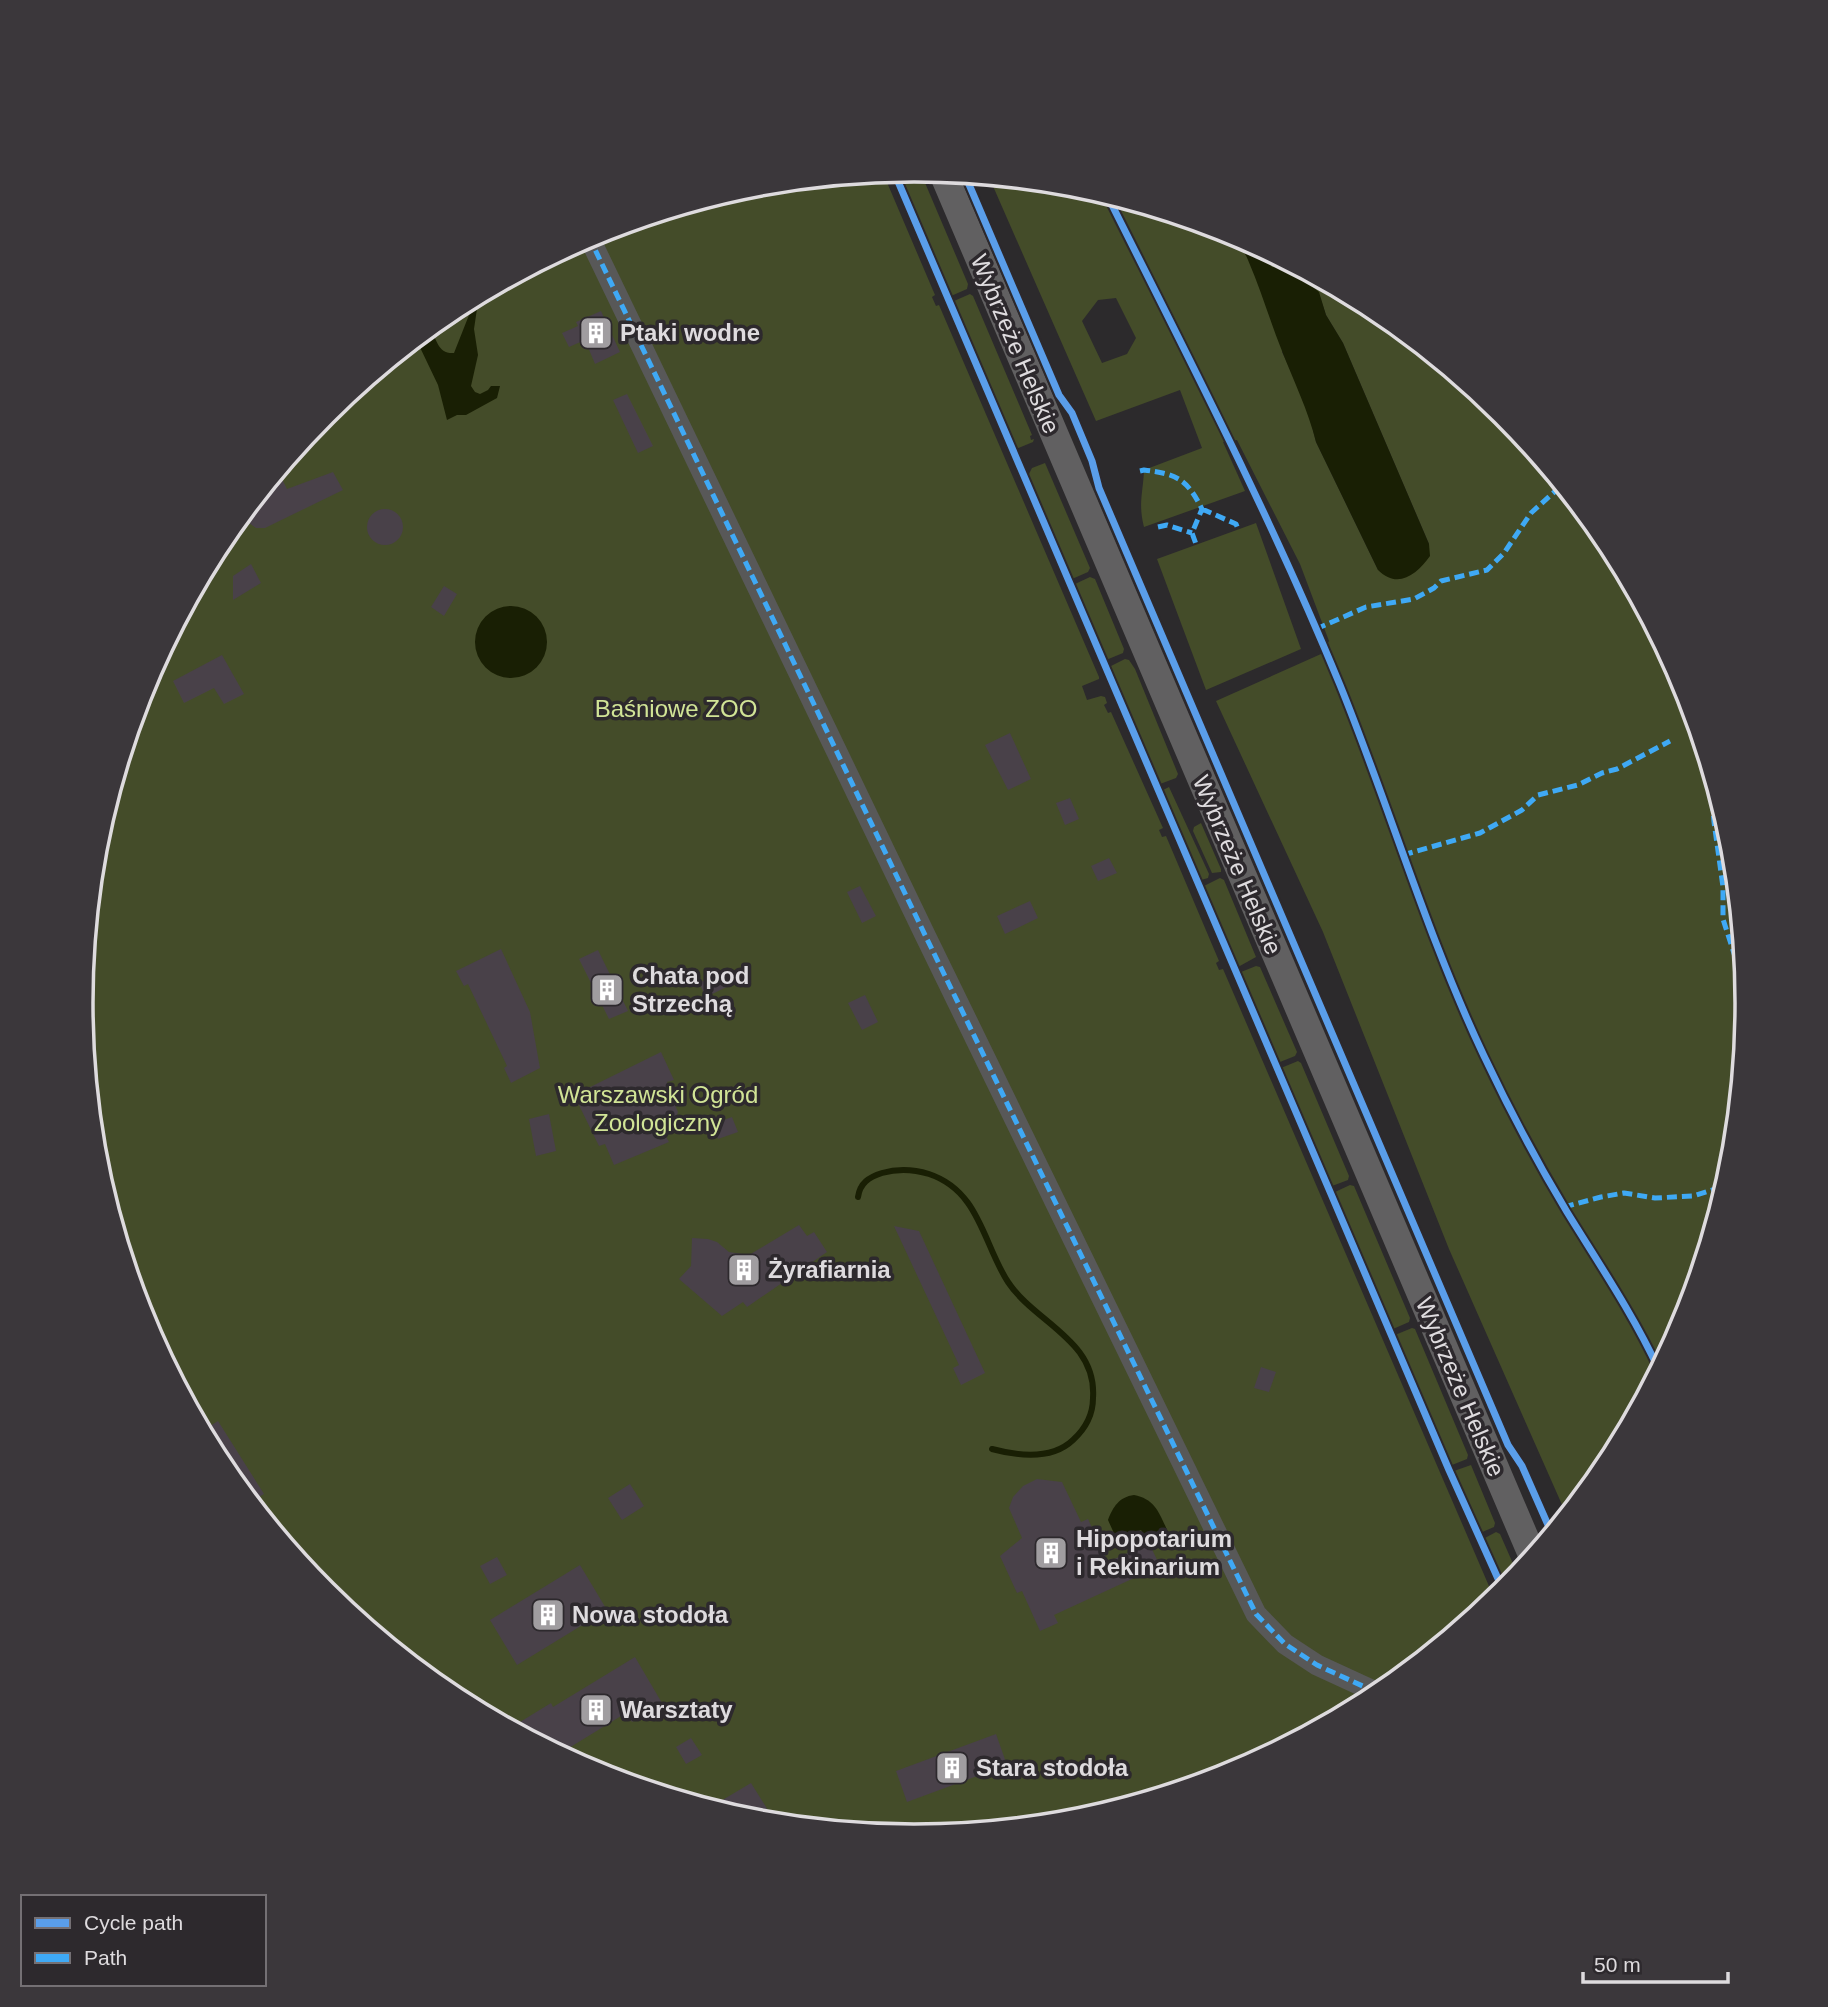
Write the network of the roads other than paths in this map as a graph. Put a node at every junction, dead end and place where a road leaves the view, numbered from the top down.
1 (947, 183) edge
2 (594, 248) edge
3 (1529, 1547) edge
4 (1367, 1688) edge

1 - 3 main road, Wybrzeże Helskie
2 - 4 street

